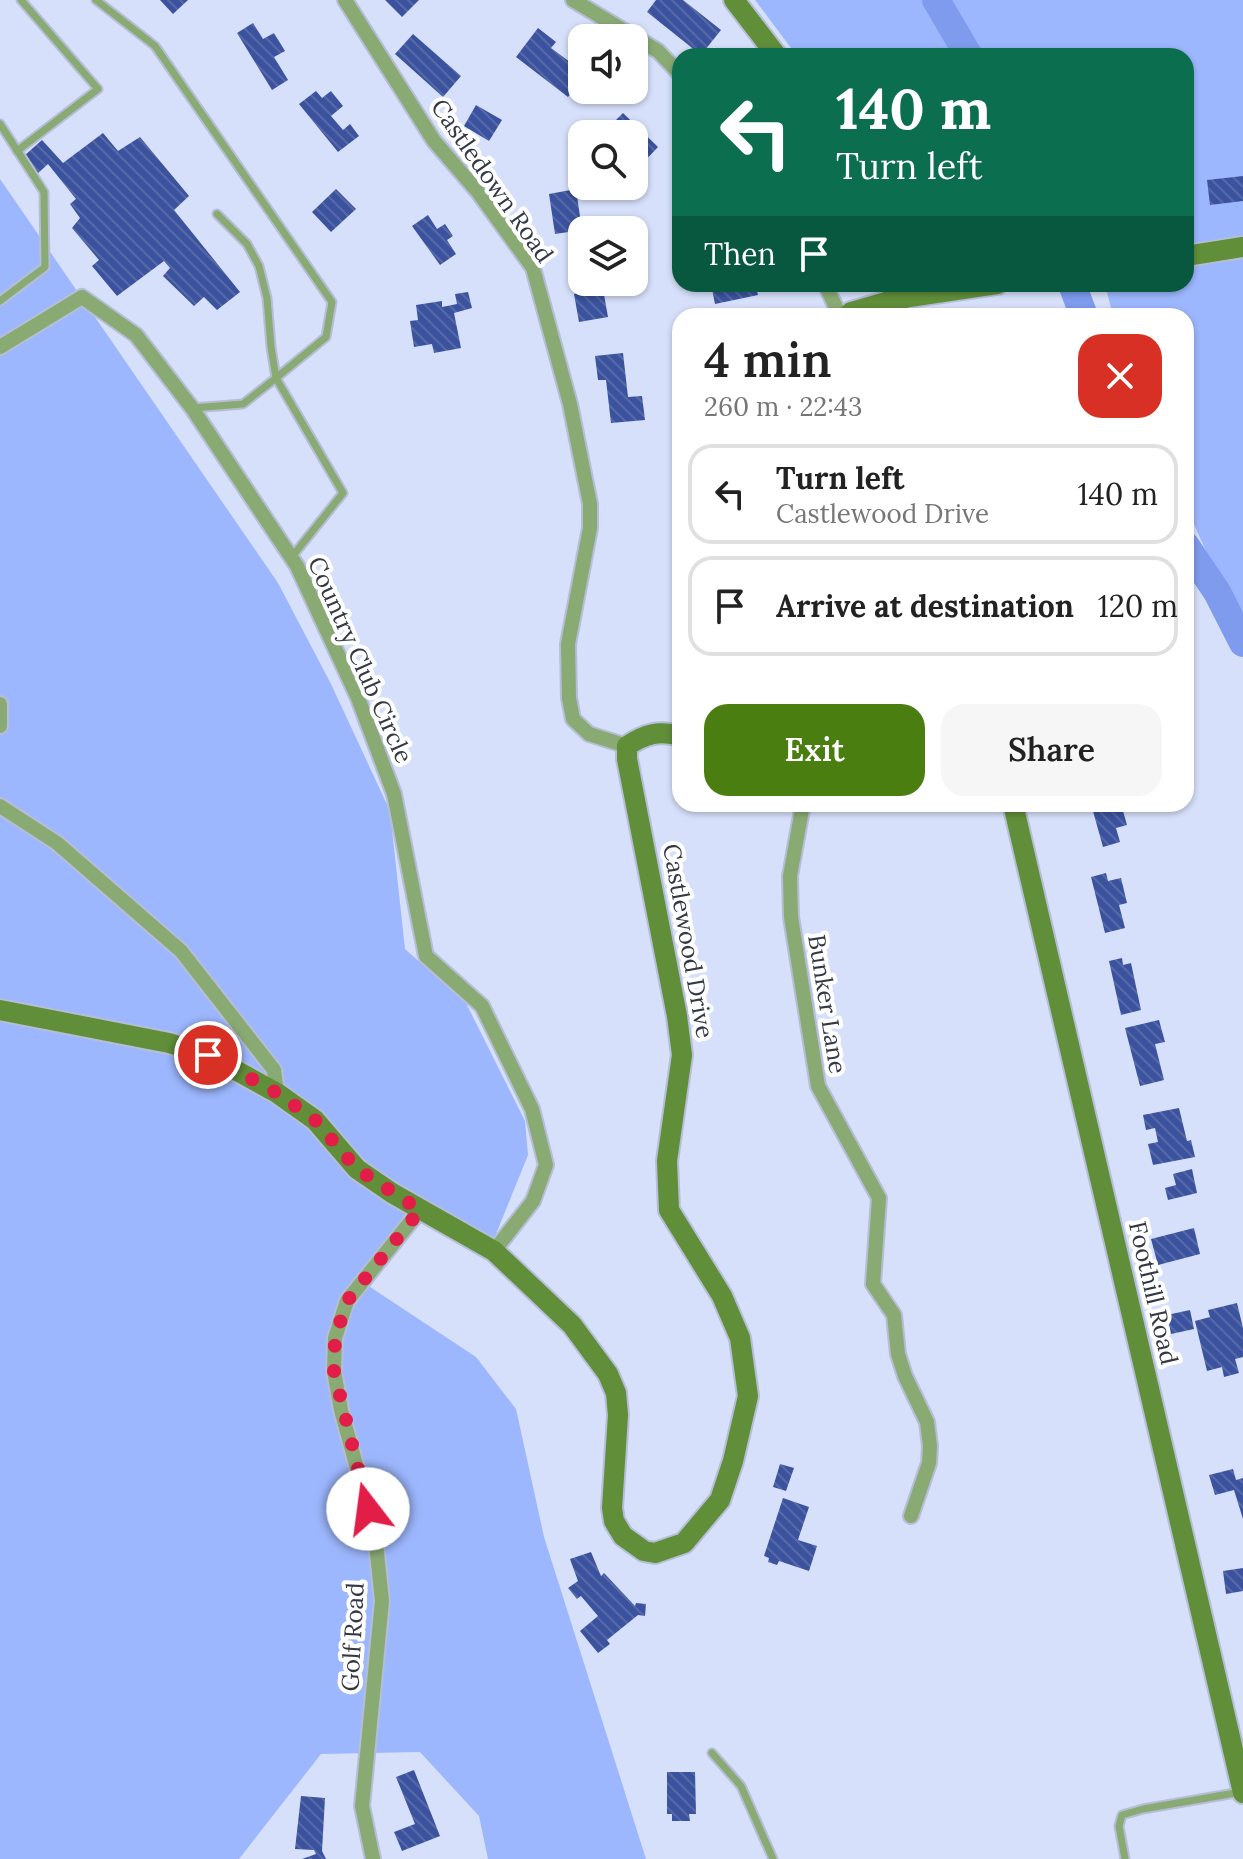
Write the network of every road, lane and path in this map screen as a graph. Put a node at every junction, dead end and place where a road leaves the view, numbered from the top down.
1 (21, 0) edge
2 (96, 0) edge
3 (345, 0) edge
4 (573, 0) edge
5 (734, 0) edge
6 (771, 48) edge
7 (672, 66) edge
8 (0, 124) edge
9 (17, 151) junction
10 (217, 214) dead end
11 (1243, 247) edge
12 (1194, 255) edge
13 (946, 292) edge
14 (896, 300) edge
15 (0, 301) edge
16 (866, 308) edge
17 (0, 347) edge
18 (276, 378) junction
19 (192, 408) junction
20 (291, 558) junction
21 (0, 704) edge
22 (0, 726) edge
23 (672, 734) edge
24 (627, 746) junction
25 (0, 806) edge
26 (802, 812) edge
27 (1015, 812) edge
28 (0, 1010) edge
29 (277, 1093) junction
30 (420, 1206) junction
31 (494, 1251) junction
32 (911, 1516) dead end
33 (712, 1753) dead end
34 (1243, 1792) edge
35 (373, 1859) edge
36 (773, 1859) edge
37 (1125, 1859) edge

1 - 9 lane
2 - 18 lane
3 - 24 street, Castledown Road
4 - 7 street
5 - 6 street
8 - 9 lane
9 - 15 lane
10 - 18 lane
11 - 12 street
13 - 14 street
14 - 16 street
17 - 19 street, Country Club Circle
18 - 19 lane
18 - 20 lane
19 - 20 street, Country Club Circle
20 - 31 street, Country Club Circle
21 - 22 street
23 - 24 street
24 - 31 street, Castlewood Drive
25 - 29 street
26 - 32 street, Bunker Lane
27 - 34 street, Foothill Road
28 - 29 street, Castlewood Drive
29 - 30 street, Castlewood Drive
30 - 31 street, Castlewood Drive
30 - 35 street, Golf Road
33 - 36 lane
34 - 37 lane

